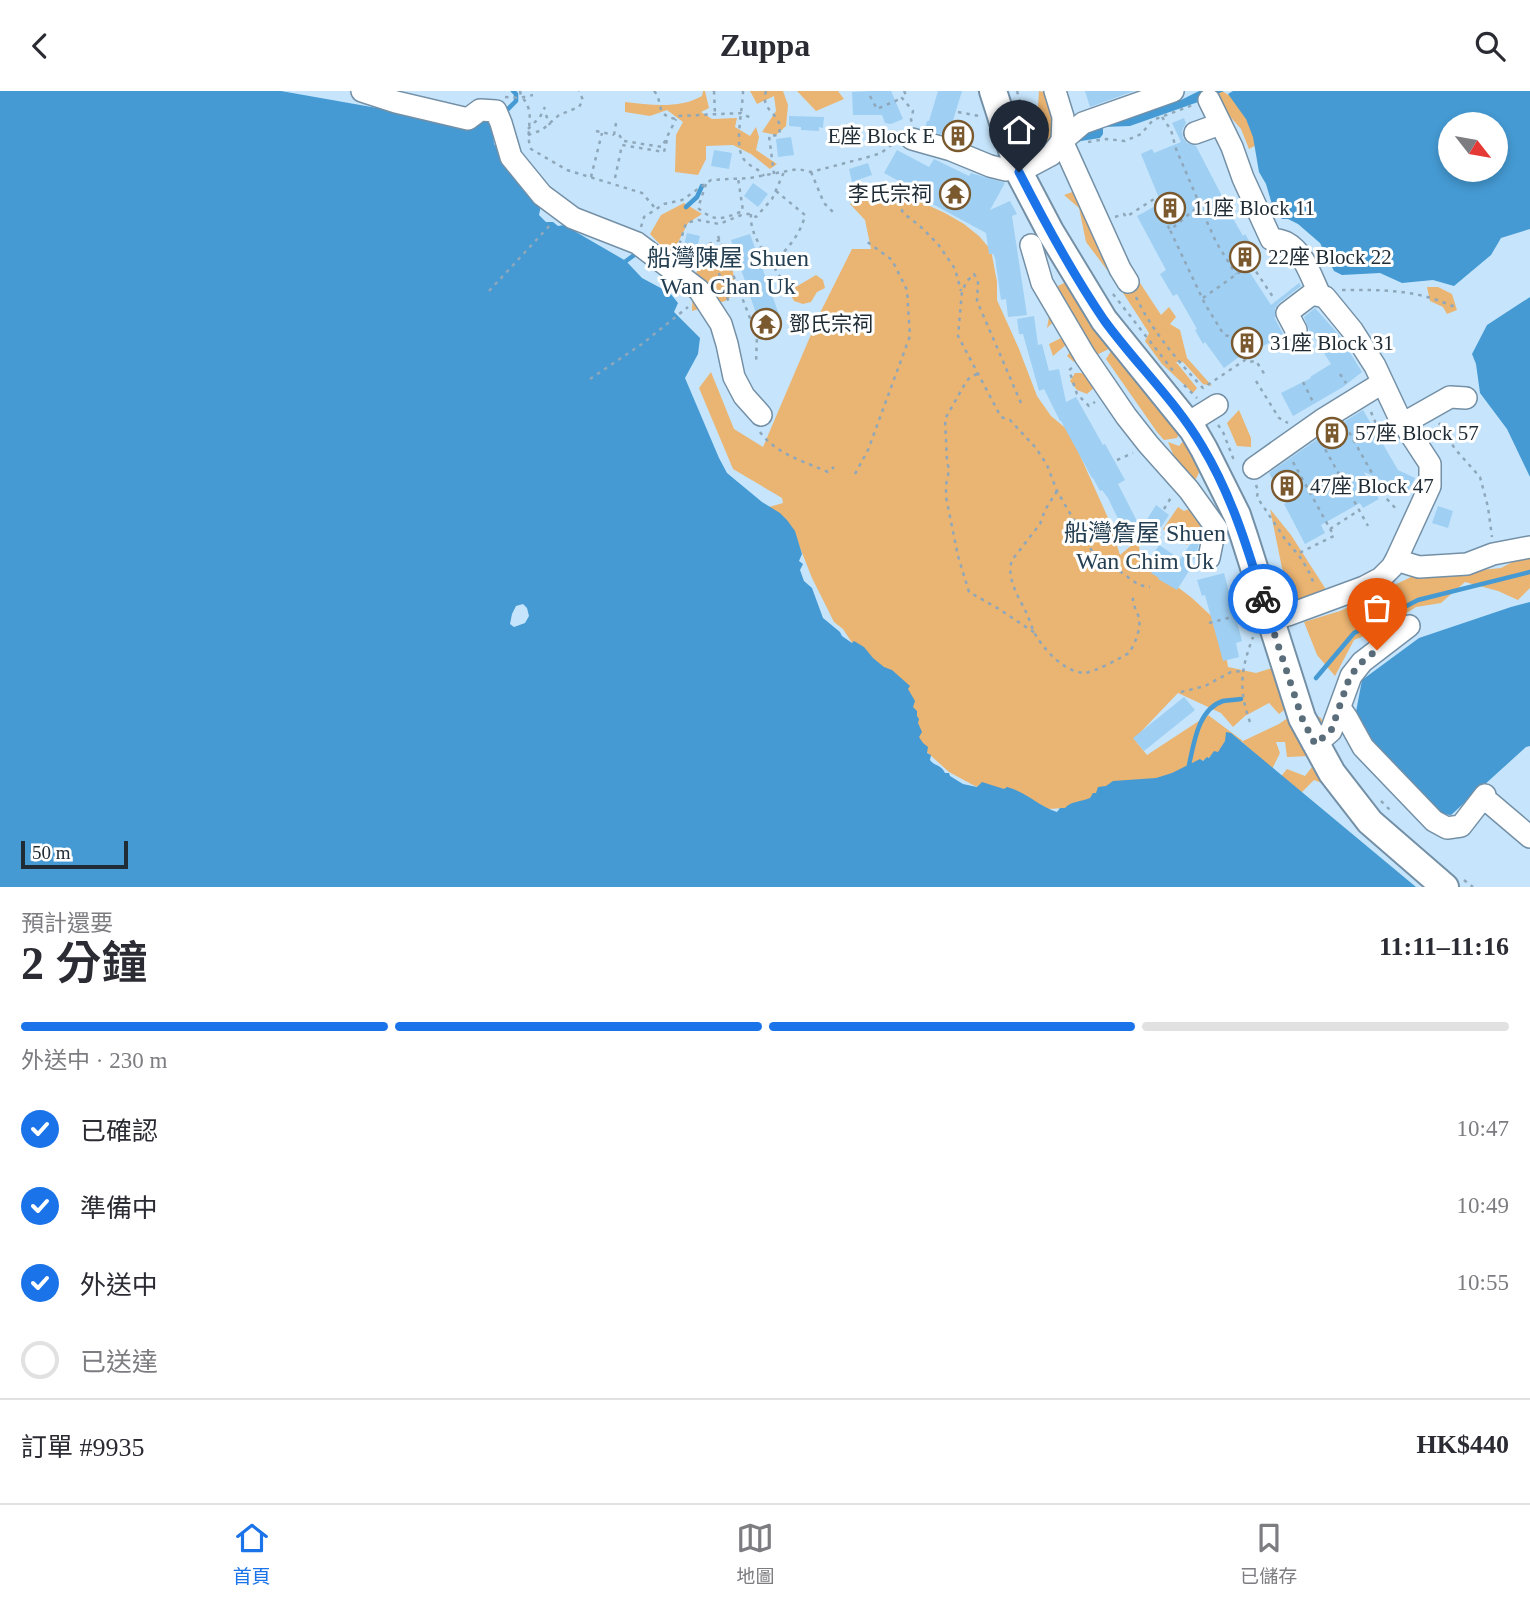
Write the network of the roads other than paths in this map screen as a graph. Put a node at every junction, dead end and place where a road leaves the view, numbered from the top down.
1 (362, 91) edge
2 (993, 91) edge
3 (1055, 91) edge
4 (1173, 91) edge
5 (1209, 100) road end
6 (493, 110) edge
7 (1220, 124) junction
8 (1195, 133) dead end
9 (914, 140) road end
10 (1063, 145) junction
11 (1012, 171) junction
12 (1031, 245) dead end
13 (1128, 281) road end
14 (1329, 292) junction
15 (1291, 322) road end
16 (1382, 391) junction
17 (1466, 398) dead end
18 (1217, 405) dead end
19 (758, 420) road end
20 (1188, 423) junction
21 (1400, 425) junction
22 (1236, 465) junction
23 (1189, 490) junction
24 (1227, 522) junction
25 (1530, 547) edge
26 (1209, 558) dead end
27 (1396, 561) junction
28 (1258, 623) junction
29 (1409, 626) dead end
30 (1340, 708) junction
31 (1315, 744) junction
32 (1530, 837) edge
33 (1445, 887) edge

1 - 6 street
2 - 11 main road
3 - 10 street
4 - 10 street
5 - 7 street
6 - 19 street
7 - 8 street
7 - 14 street
9 - 11 street
10 - 11 street
10 - 13 street
11 - 20 main road
12 - 23 street
14 - 15 street
14 - 16 street
16 - 21 street
16 - 22 street
17 - 21 street
18 - 20 street
20 - 22 main road
21 - 27 street
22 - 23 street
22 - 24 main road
23 - 24 street
24 - 26 street
24 - 28 main road
25 - 27 street
27 - 28 street
28 - 31 main road
29 - 30 street
30 - 31 street
30 - 32 street
31 - 33 main road

